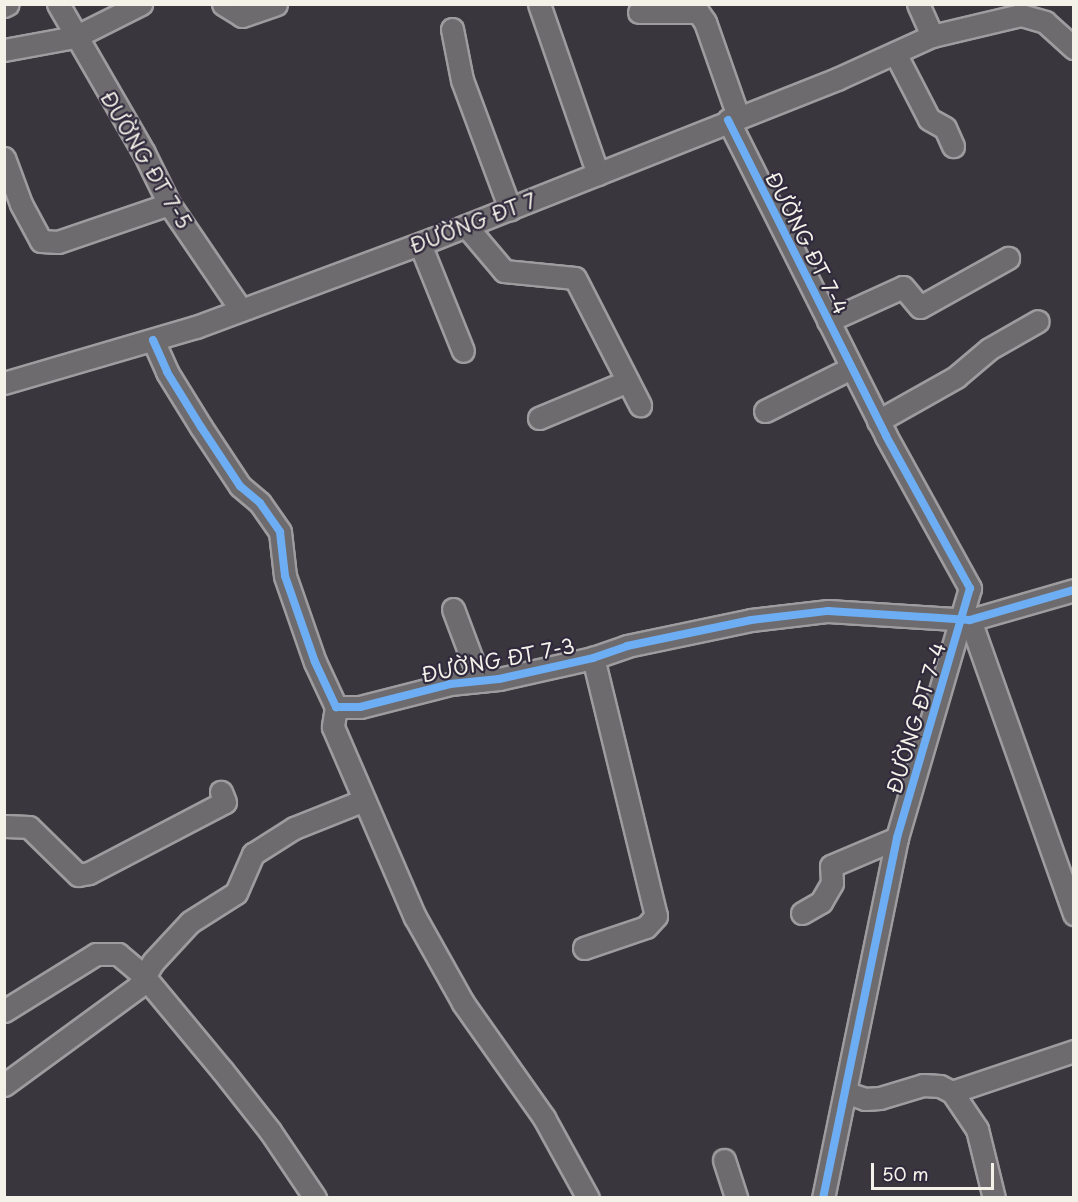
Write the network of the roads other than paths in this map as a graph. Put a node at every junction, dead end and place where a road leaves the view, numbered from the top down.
1 (58, 4) edge
2 (141, 4) edge
3 (223, 4) edge
4 (276, 4) edge
5 (539, 4) edge
6 (918, 4) edge
7 (639, 12) dead end
8 (452, 28) dead end
9 (932, 36) junction
10 (75, 37) junction
11 (1074, 48) edge
12 (4, 50) edge
13 (895, 53) junction
14 (733, 118) junction
15 (953, 146) dead end
16 (4, 158) edge
17 (598, 174) junction
18 (169, 204) junction
19 (510, 209) junction
20 (466, 226) junction
21 (420, 244) junction
22 (1008, 258) dead end
23 (241, 310) junction
24 (828, 321) junction
25 (1038, 321) dead end
26 (153, 340) junction
27 (464, 351) dead end
28 (851, 368) junction
29 (628, 381) junction
30 (4, 383) edge
31 (640, 405) dead end
32 (765, 411) dead end
33 (539, 418) dead end
34 (878, 421) junction
35 (1074, 590) edge
36 (453, 609) dead end
37 (966, 620) junction
38 (593, 658) junction
39 (480, 681) junction
40 (336, 707) junction
41 (221, 792) dead end
42 (364, 800) junction
43 (4, 826) edge
44 (897, 838) junction
45 (802, 913) dead end
46 (1074, 914) edge
47 (584, 948) dead end
48 (143, 975) junction
49 (4, 1011) edge
50 (1074, 1051) edge
51 (4, 1085) edge
52 (952, 1092) junction
53 (846, 1093) junction
54 (724, 1160) dead end
55 (315, 1197) edge
56 (588, 1197) edge
57 (736, 1197) edge
58 (823, 1197) edge
59 (994, 1197) edge

1 - 10 street, ĐƯỜNG ĐT 7-5
2 - 10 street
3 - 4 street
5 - 17 street
6 - 9 street
7 - 14 street, ĐƯỜNG ĐT 7-4
8 - 19 street
9 - 11 street, ĐƯỜNG ĐT 7
9 - 13 street, ĐƯỜNG ĐT 7
10 - 12 street
10 - 18 street, ĐƯỜNG ĐT 7-5
13 - 14 street, ĐƯỜNG ĐT 7
13 - 15 street
14 - 17 street, ĐƯỜNG ĐT 7
14 - 24 street, ĐƯỜNG ĐT 7-4
16 - 18 street
17 - 19 street, ĐƯỜNG ĐT 7
18 - 23 street, ĐƯỜNG ĐT 7-5
19 - 20 street, ĐƯỜNG ĐT 7
20 - 21 street, ĐƯỜNG ĐT 7
20 - 29 street
21 - 23 street, ĐƯỜNG ĐT 7
21 - 27 street
22 - 24 street
23 - 26 street, ĐƯỜNG ĐT 7
24 - 28 street, ĐƯỜNG ĐT 7-4
25 - 34 street
26 - 30 street, ĐƯỜNG ĐT 7
26 - 40 street
28 - 32 street
28 - 34 street, ĐƯỜNG ĐT 7-4
29 - 31 street
29 - 33 street
34 - 37 street, ĐƯỜNG ĐT 7-4
35 - 37 street, ĐƯỜNG ĐT 7-3
36 - 39 street
37 - 38 street, ĐƯỜNG ĐT 7-3
37 - 44 street, ĐƯỜNG ĐT 7-4
37 - 46 street
38 - 39 street, ĐƯỜNG ĐT 7-3
38 - 47 street
39 - 40 street, ĐƯỜNG ĐT 7-3
40 - 42 street
41 - 43 street
42 - 48 street
42 - 56 street
44 - 45 street
44 - 53 street, ĐƯỜNG ĐT 7-4
48 - 49 street
48 - 51 street
48 - 55 street
50 - 52 street
52 - 53 street
52 - 59 street
53 - 58 street, ĐƯỜNG ĐT 7-4
54 - 57 street

